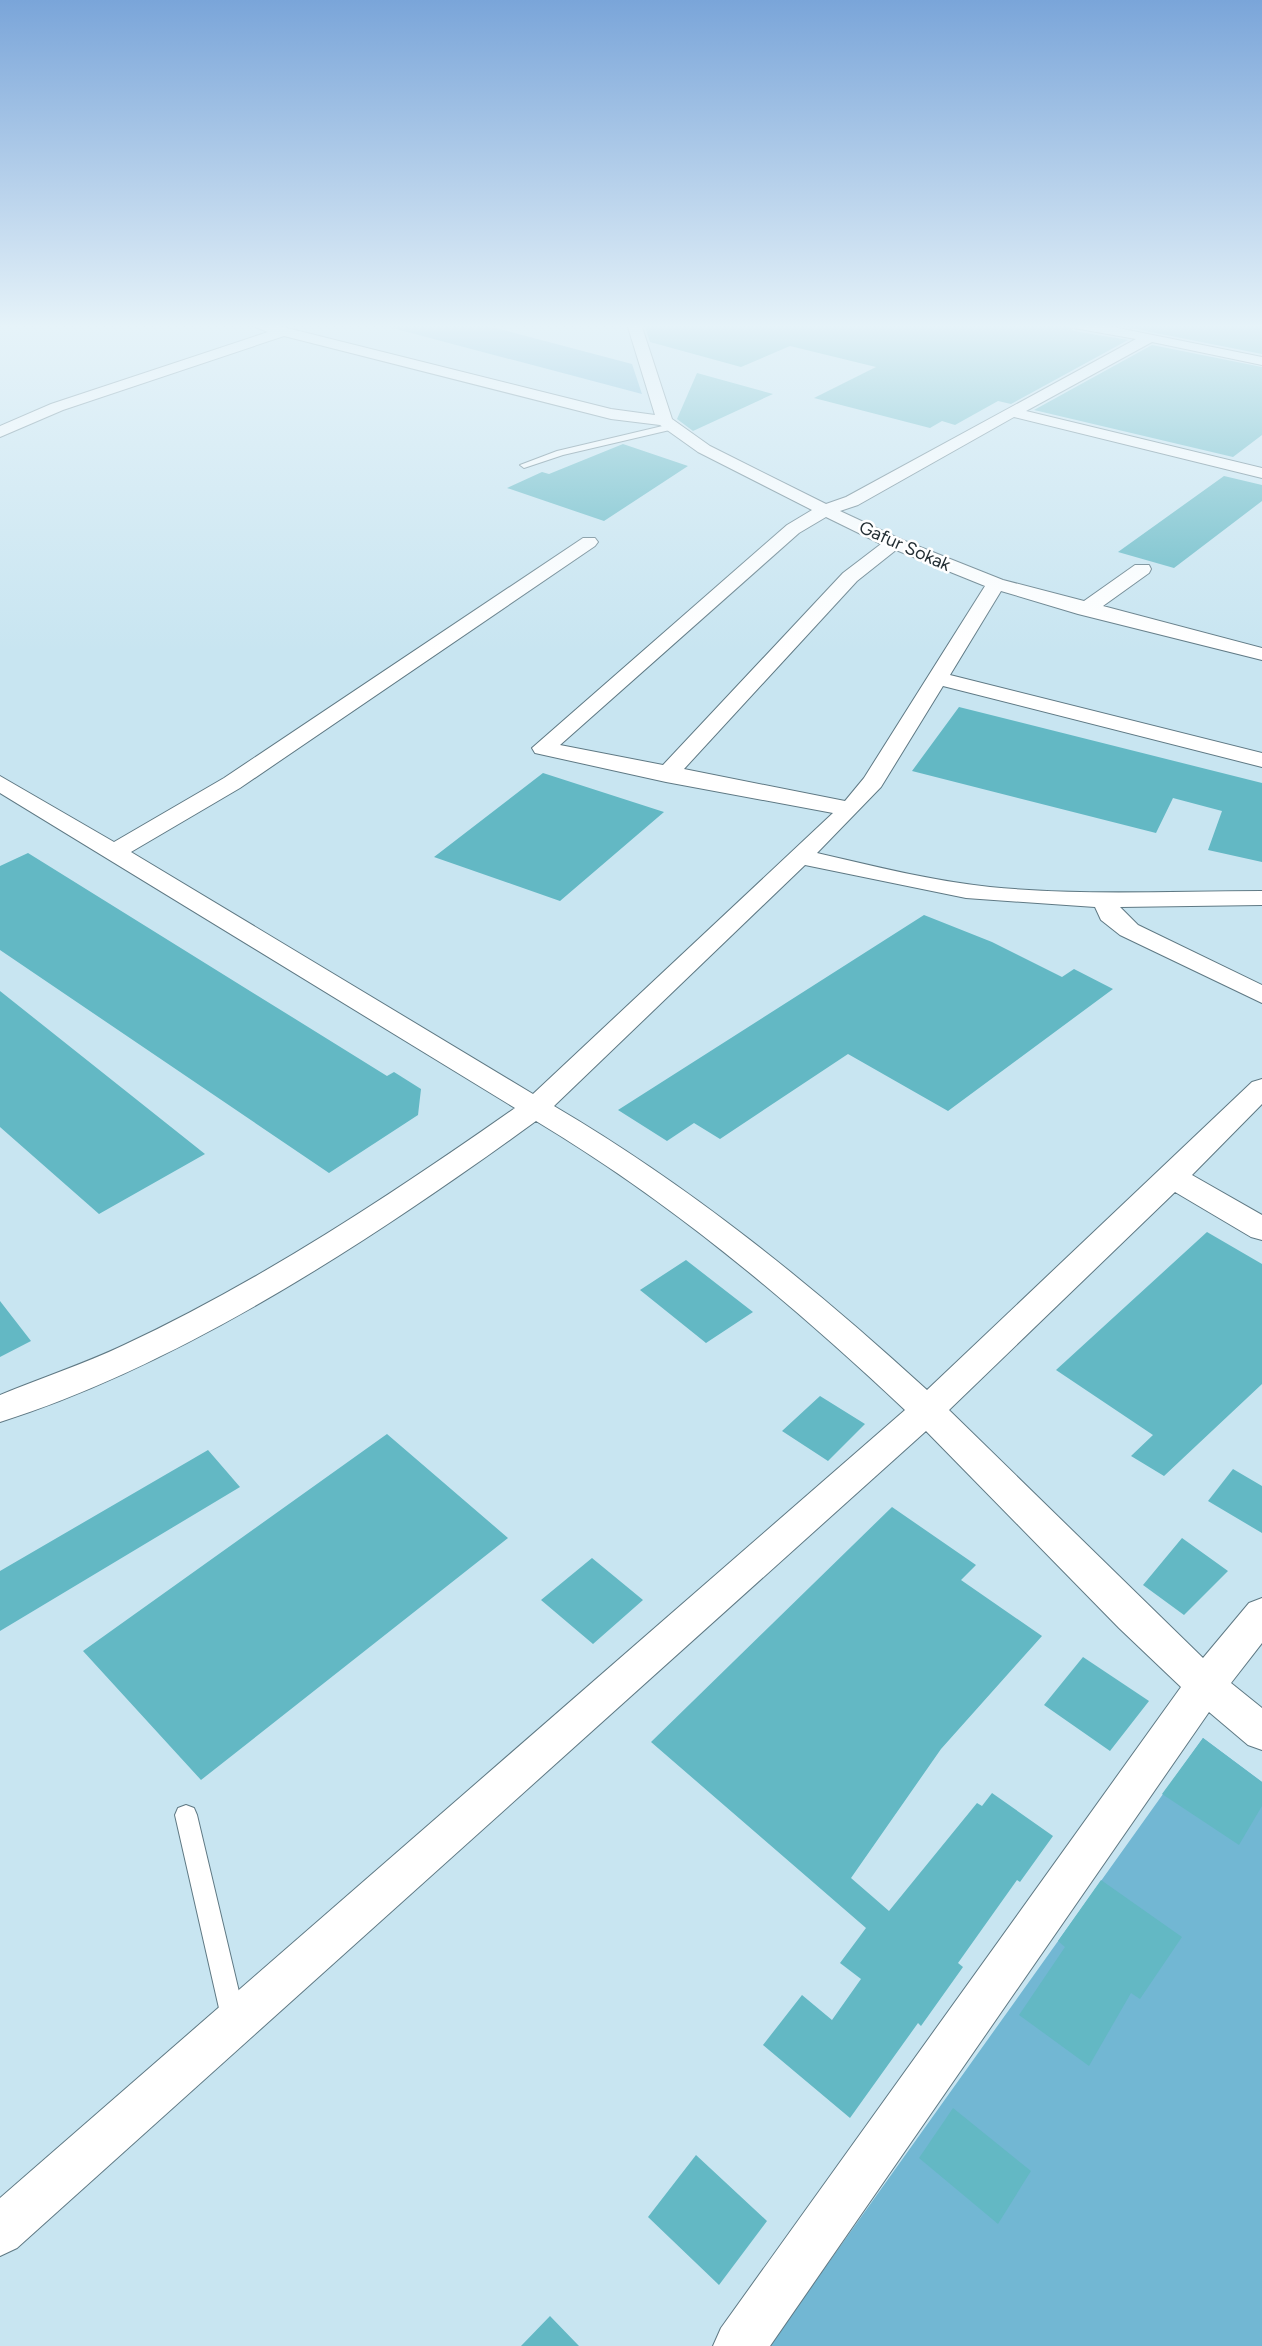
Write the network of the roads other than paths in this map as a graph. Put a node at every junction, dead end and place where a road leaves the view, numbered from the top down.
1 (633, 433) edge
2 (682, 433) edge
3 (973, 433) edge
4 (1100, 433) edge
5 (524, 465) dead end
6 (1262, 473) edge
7 (825, 510) junction
8 (589, 542) dead end
9 (894, 543) junction
10 (1142, 569) dead end
11 (996, 584) junction
12 (1085, 610) junction
13 (1262, 654) edge
14 (938, 678) junction
15 (1262, 760) edge
16 (666, 775) junction
17 (0, 783) edge
18 (850, 809) junction
19 (116, 851) junction
20 (802, 857) junction
21 (1262, 898) edge
22 (1105, 899) junction
23 (1262, 995) edge
24 (1262, 1088) edge
25 (535, 1108) junction
26 (1172, 1178) junction
27 (1262, 1228) edge
28 (0, 1409) edge
29 (927, 1410) junction
30 (1262, 1614) edge
31 (1204, 1687) junction
32 (1262, 1732) edge
33 (186, 1815) dead end
34 (234, 2024) junction
35 (0, 2231) edge
36 (739, 2346) edge

1 - 5 lane
2 - 7 street, Gafur Sokak
3 - 7 street
4 - 6 street
7 - 9 street, Gafur Sokak
7 - 16 street
8 - 19 street
9 - 11 street, Gafur Sokak
9 - 16 street
10 - 12 street
11 - 12 street, Gafur Sokak
11 - 14 street
12 - 13 street, Gafur Sokak
14 - 15 street
14 - 18 street
16 - 18 street
17 - 19 street
18 - 20 street
19 - 25 street
20 - 22 street
20 - 25 street
21 - 22 street
22 - 23 street
24 - 26 street
25 - 28 street
25 - 29 street
26 - 27 street
26 - 29 street
29 - 31 street
29 - 34 street
30 - 31 street
31 - 32 street
31 - 36 street
33 - 34 lane
34 - 35 street

